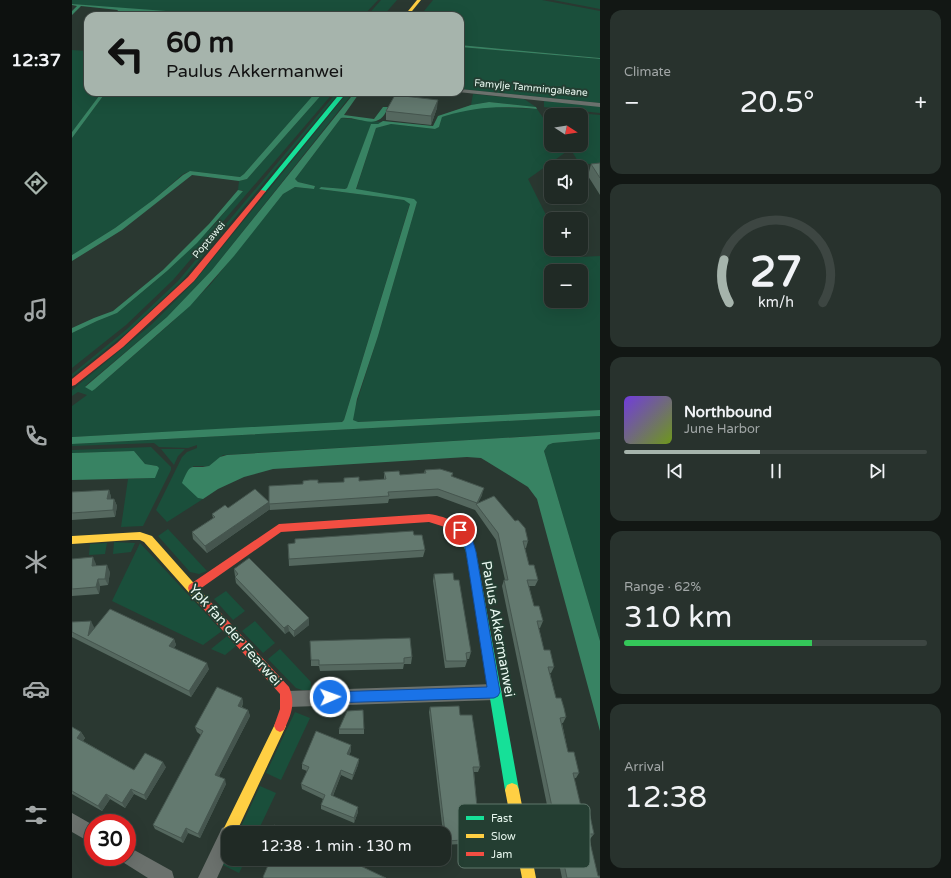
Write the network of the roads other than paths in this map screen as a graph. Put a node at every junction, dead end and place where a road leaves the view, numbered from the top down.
1 (419, 0) edge
2 (409, 12) edge
3 (464, 91) edge
4 (341, 96) edge
5 (600, 105) edge
6 (72, 383) edge
7 (72, 540) edge
8 (193, 588) junction
9 (494, 692) junction
10 (288, 699) junction
11 (515, 804) edge
12 (72, 822) edge
13 (232, 826) edge
14 (84, 829) edge
15 (221, 849) edge
16 (136, 860) edge
17 (527, 868) edge
18 (165, 878) edge
19 (207, 878) edge
20 (529, 878) edge

1 - 2 main road
3 - 5 street, Famylje Tammingaleane
4 - 6 main road, Poptawei
7 - 8 main road, Ypk fan der Fearwei
8 - 9 main road, Paulus Akkermanwei
8 - 10 main road, Ypk fan der Fearwei
9 - 10 street
9 - 11 main road, Paulus Akkermanwei
10 - 13 main road, Ypk fan der Fearwei
12 - 14 street
15 - 19 street, Ypk fan der Fearwei
16 - 18 street
17 - 20 main road, Paulus Akkermanwei

